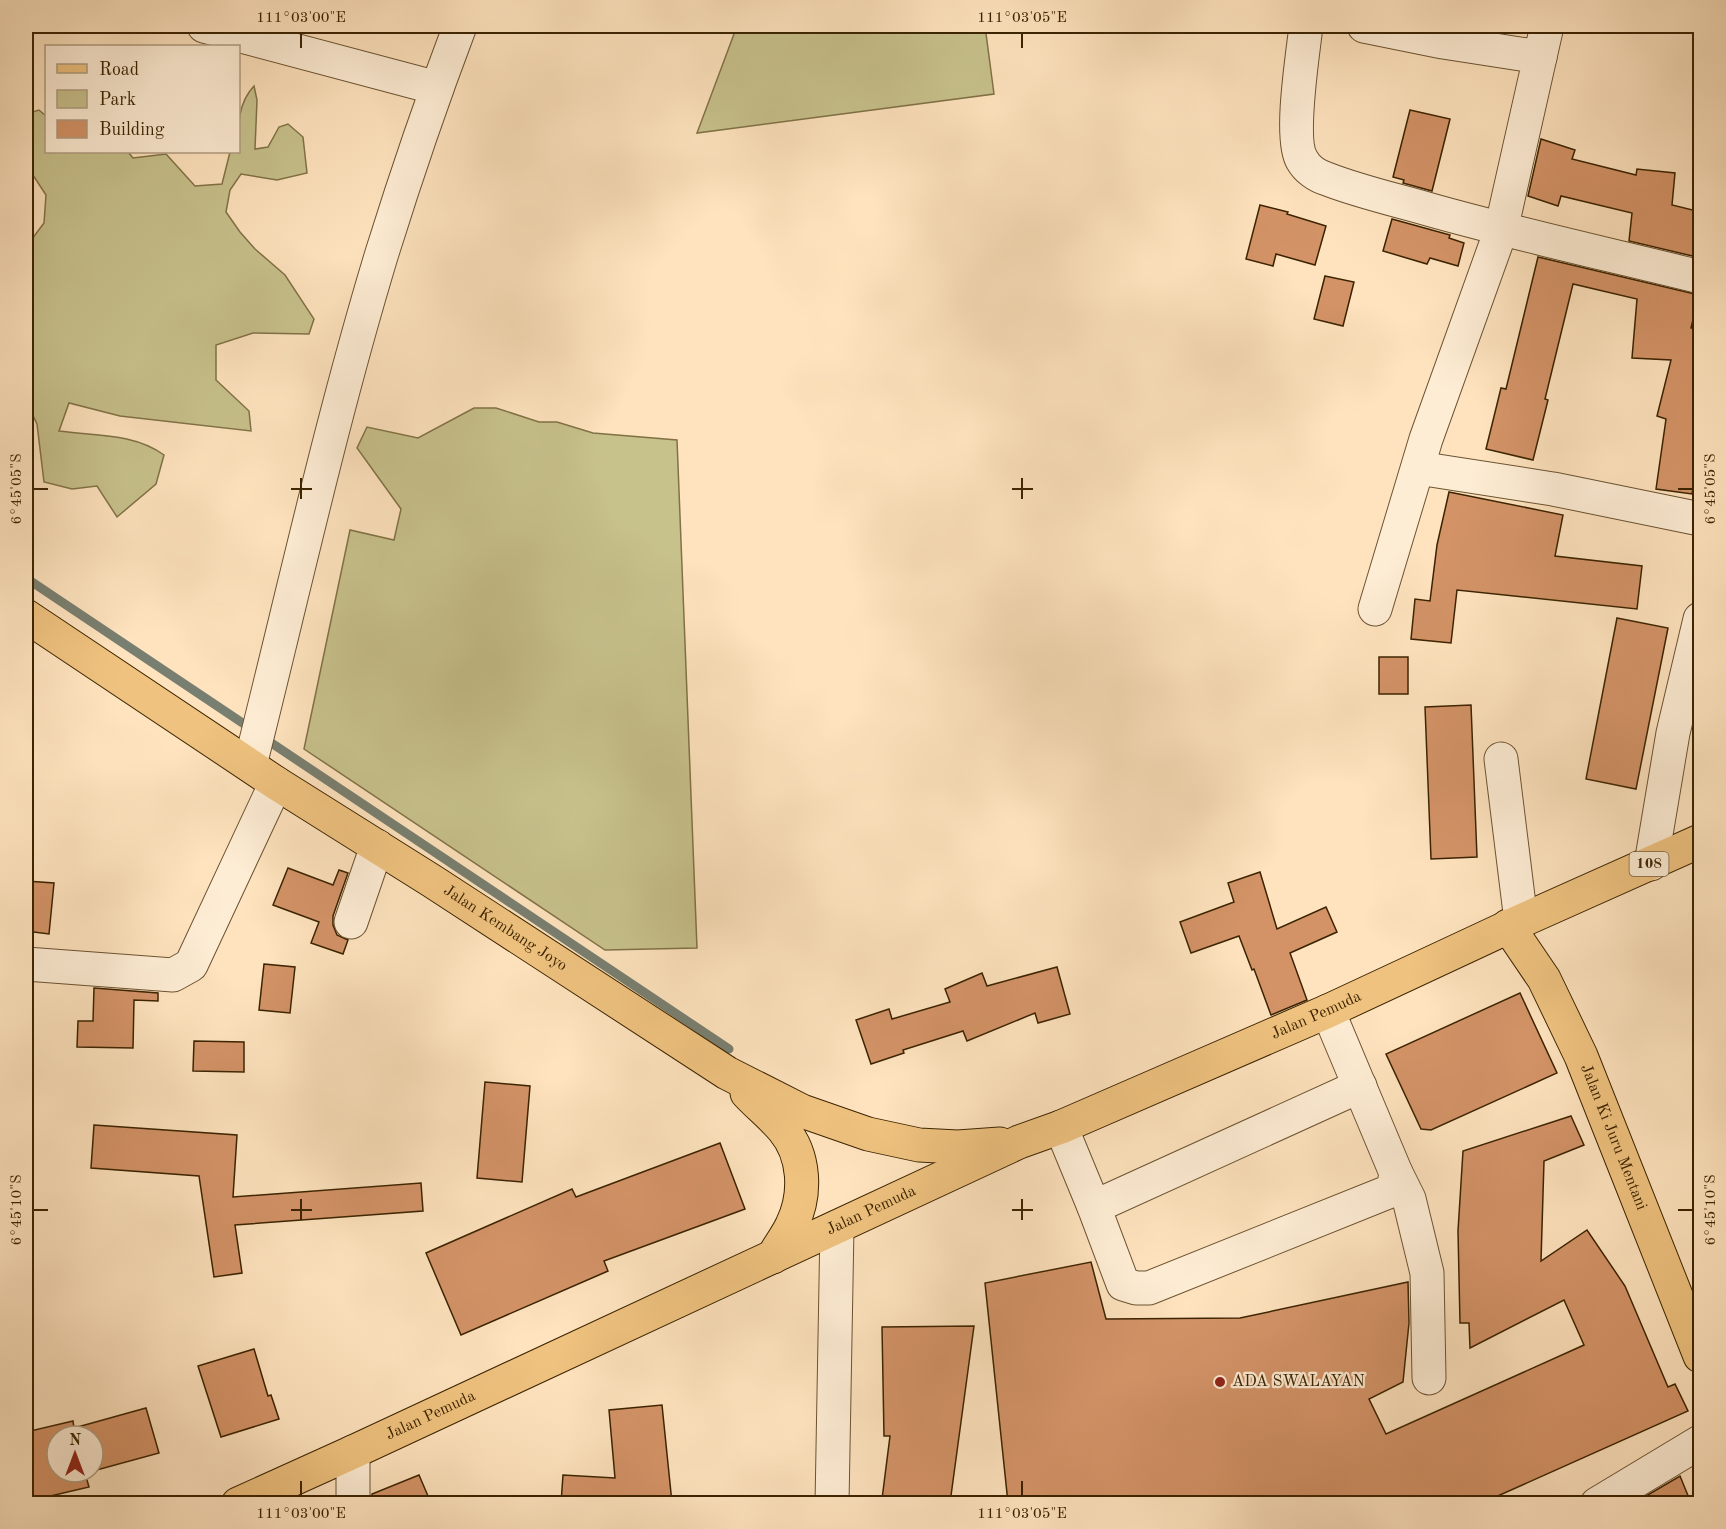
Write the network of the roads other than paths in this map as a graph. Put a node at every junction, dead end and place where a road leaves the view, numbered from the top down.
1 (204, 26) edge
2 (460, 26) edge
3 (1306, 26) edge
4 (1364, 26) edge
5 (1543, 41) edge
6 (437, 88) junction
7 (1501, 230) junction
8 (1701, 277) edge
9 (1418, 468) junction
10 (1701, 519) edge
11 (1375, 609) dead end
12 (26, 616) edge
13 (1701, 619) edge
14 (260, 754) junction
15 (1501, 759) dead end
16 (1701, 841) edge
17 (377, 846) junction
18 (1651, 864) junction
19 (351, 922) dead end
20 (1515, 924) junction
21 (26, 964) edge
22 (1328, 1011) junction
23 (727, 1073) junction
24 (1360, 1086) junction
25 (1061, 1127) junction
26 (1019, 1142) junction
27 (1396, 1173) junction
28 (1094, 1207) junction
29 (837, 1227) junction
30 (773, 1257) junction
31 (1701, 1356) edge
32 (1429, 1378) dead end
33 (1701, 1442) edge
34 (353, 1452) junction
35 (238, 1503) edge
36 (353, 1503) edge
37 (831, 1503) edge
38 (1597, 1503) edge

1 - 6 street
2 - 6 street
3 - 7 street
4 - 5 street
5 - 7 street
6 - 14 street
7 - 8 street
7 - 9 street
9 - 10 street
9 - 11 street
12 - 14 main road, Jalan Kembang Joyo
13 - 18 street
14 - 17 main road, Jalan Kembang Joyo
14 - 21 street
15 - 20 street
16 - 18 main road, 108
17 - 19 street
17 - 23 main road, Jalan Kembang Joyo
18 - 20 main road, Jalan Pemuda / 108
20 - 22 main road, Jalan Pemuda
20 - 31 main road, Jalan Ki Juru Mentani
22 - 24 street
22 - 25 main road, Jalan Pemuda
23 - 26 main road, Jalan Kembang Joyo
23 - 30 main road
24 - 27 street
24 - 28 street
25 - 26 main road, Jalan Pemuda
25 - 28 street
26 - 29 main road, Jalan Pemuda
27 - 28 street
27 - 32 street
29 - 30 main road, Jalan Pemuda
29 - 37 street
30 - 34 main road, Jalan Pemuda
33 - 38 street
34 - 35 main road, Jalan Pemuda
34 - 36 street

